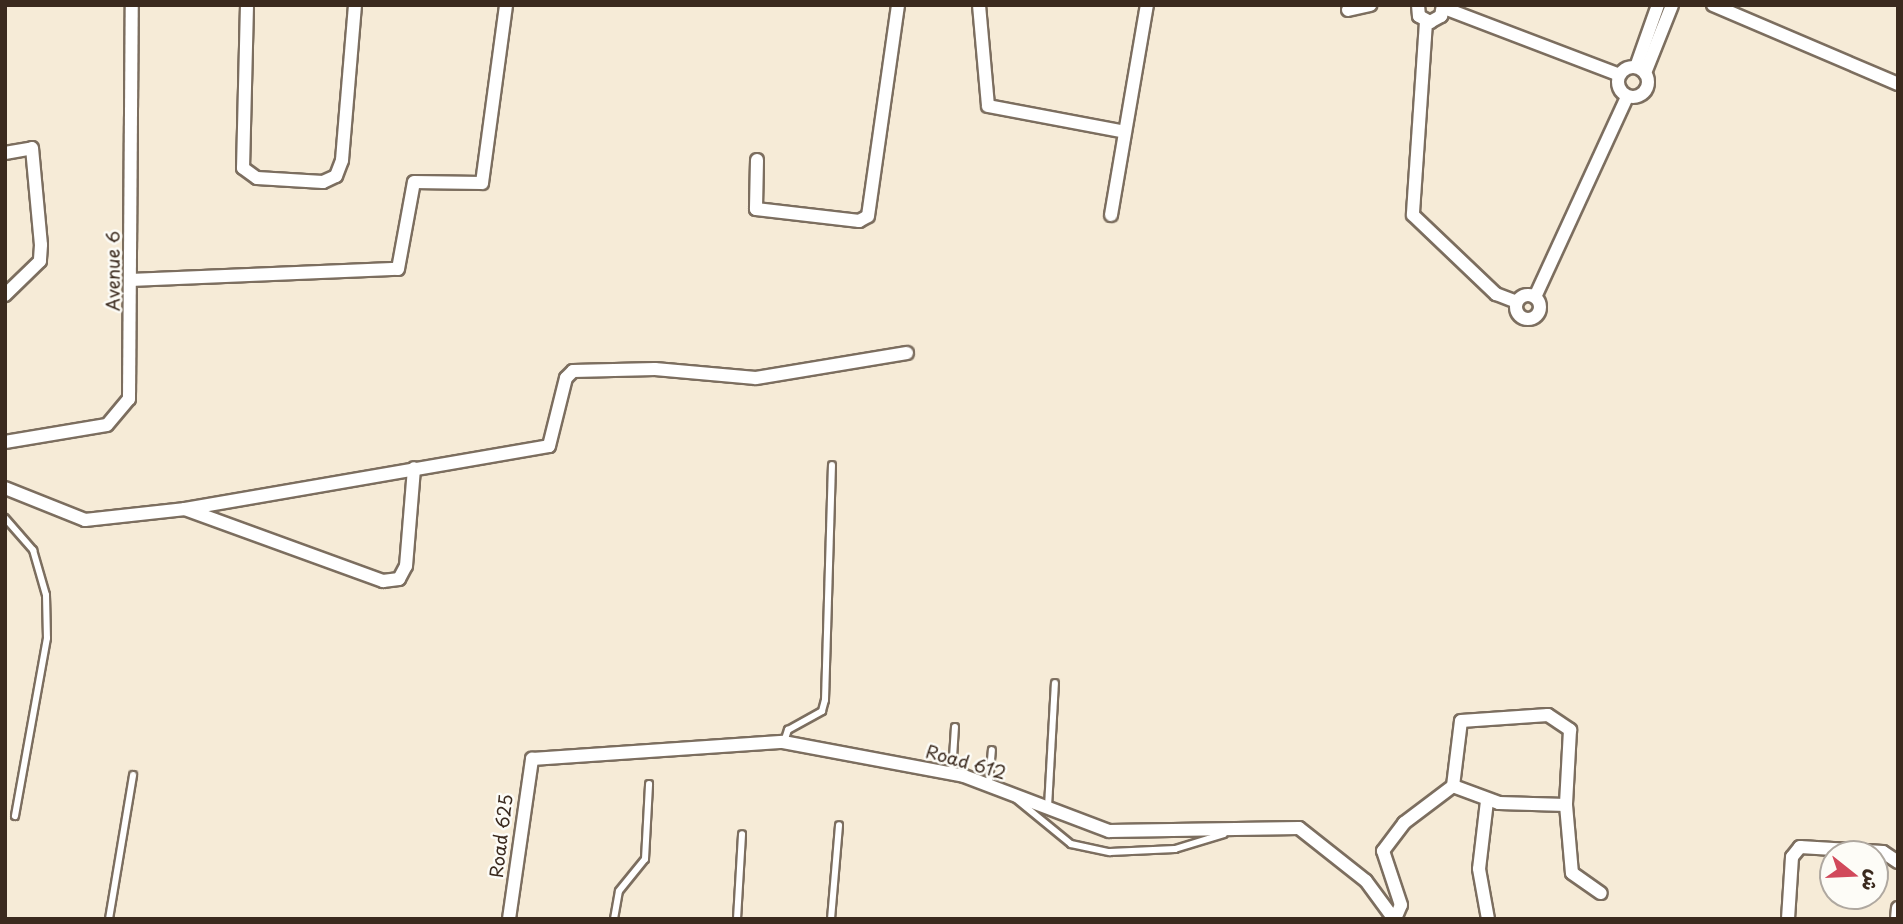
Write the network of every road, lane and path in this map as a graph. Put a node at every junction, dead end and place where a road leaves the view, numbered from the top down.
1 (132, 5) edge
2 (247, 5) edge
3 (355, 5) edge
4 (506, 5) edge
5 (898, 5) edge
6 (979, 5) edge
7 (1147, 5) edge
8 (1370, 5) edge
9 (1418, 5) edge
10 (1658, 5) edge
11 (1672, 5) edge
12 (1713, 5) edge
13 (1443, 7) edge
14 (1348, 10) dead end
15 (1426, 22) junction
16 (1641, 70) junction
17 (1619, 75) junction
18 (1898, 84) edge
19 (1627, 97) junction
20 (1125, 132) junction
21 (5, 153) edge
22 (757, 160) dead end
23 (1111, 215) dead end
24 (130, 280) junction
25 (5, 295) edge
26 (1535, 297) junction
27 (1517, 302) junction
28 (907, 353) dead end
29 (5, 442) edge
30 (832, 465) dead end
31 (414, 468) junction
32 (5, 488) edge
33 (185, 509) junction
34 (5, 518) edge
35 (1055, 683) dead end
36 (955, 727) dead end
37 (783, 742) junction
38 (992, 750) dead end
39 (533, 759) joint
40 (952, 773) junction
41 (133, 775) dead end
42 (989, 783) junction
43 (649, 784) dead end
44 (1453, 786) junction
45 (1007, 791) junction
46 (1486, 801) junction
47 (1566, 805) junction
48 (1046, 810) junction
49 (15, 816) dead end
50 (839, 825) dead end
51 (1243, 828) junction
52 (742, 834) dead end
53 (1898, 862) edge
54 (1601, 892) dead end
55 (1898, 908) edge
56 (109, 919) edge
57 (509, 919) edge
58 (614, 919) edge
59 (737, 919) edge
60 (831, 919) edge
61 (1394, 919) edge
62 (1488, 919) edge
63 (1788, 919) edge
64 (1897, 919) edge

1 - 24 street, Avenue 6
2 - 3 street
4 - 24 street
5 - 22 street
6 - 20 street
7 - 20 street
8 - 14 street
9 - 15 street
10 - 16 street
11 - 16 street
12 - 18 street
13 - 15 street
13 - 17 street
15 - 27 street
16 - 17 street
16 - 19 street
17 - 19 street
19 - 26 street
20 - 23 street
21 - 25 street
24 - 29 street, Avenue 6
26 - 27 street
26 - 27 street
28 - 31 street
30 - 37 lane
31 - 33 street
31 - 33 street
32 - 33 street
34 - 49 lane
35 - 48 lane
36 - 40 lane
37 - 39 street, Road 612
37 - 40 street, Road 612
38 - 42 lane
39 - 57 street, Road 625
40 - 42 street, Road 612
41 - 56 lane
42 - 45 street, Road 612
43 - 58 lane
44 - 46 street
44 - 47 street
44 - 61 street
45 - 48 street, Road 612
45 - 51 lane
46 - 47 street
46 - 62 street
47 - 54 street
48 - 51 street, Road 612
50 - 60 lane
51 - 61 street, Road 612
52 - 59 lane
53 - 63 street
55 - 64 street

